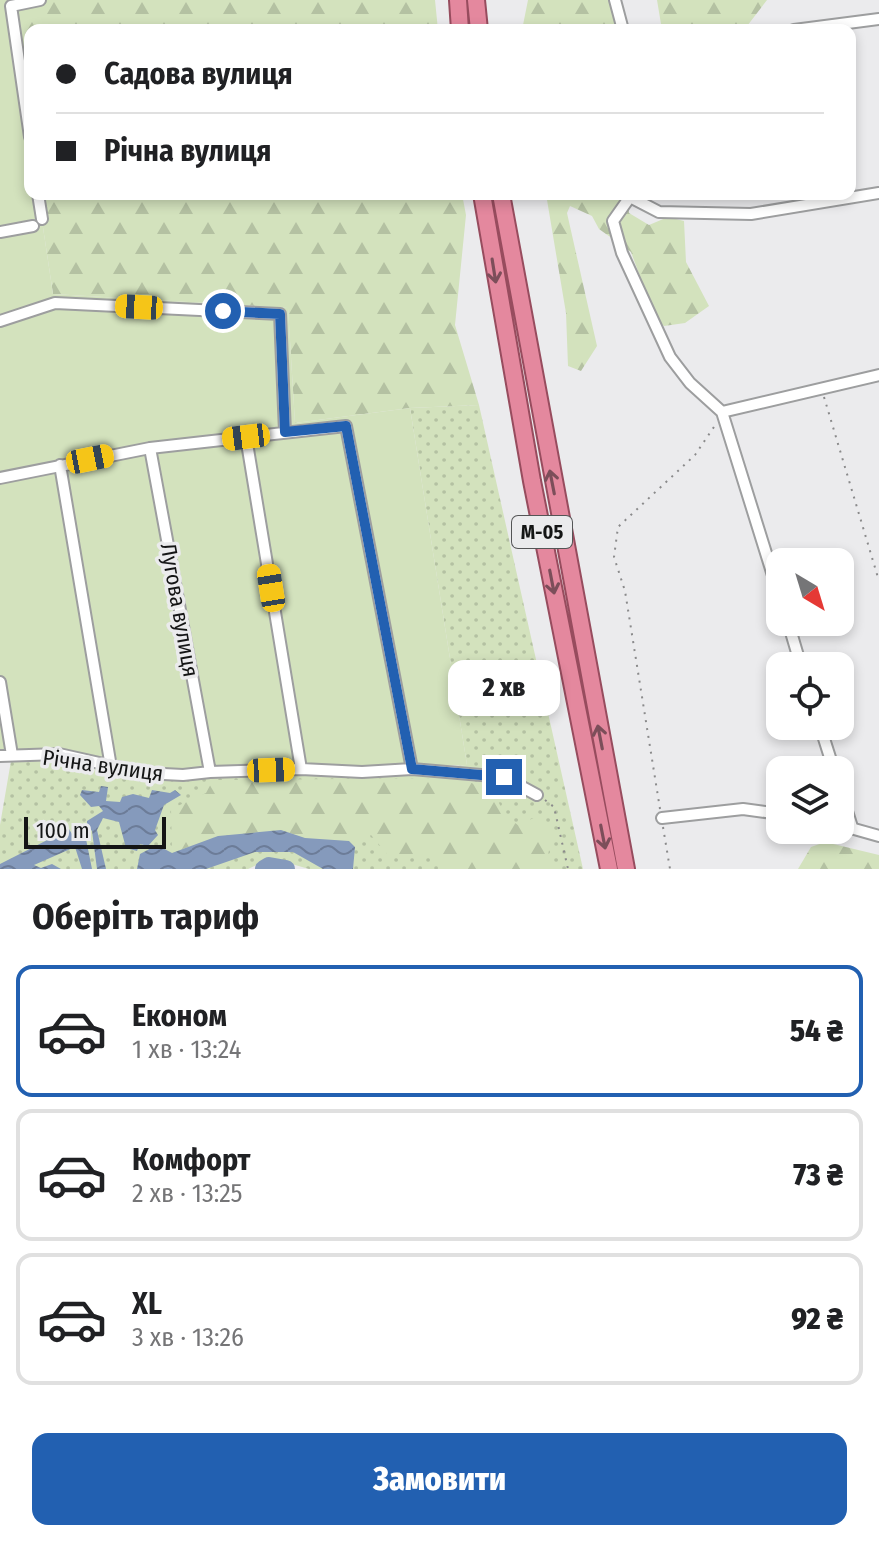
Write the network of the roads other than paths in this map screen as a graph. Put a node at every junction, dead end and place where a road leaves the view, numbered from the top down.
1 (30, 0) edge
2 (40, 0) edge
3 (48, 0) edge
4 (458, 0) edge
5 (476, 0) edge
6 (615, 0) edge
7 (879, 19) edge
8 (460, 24) edge
9 (478, 24) edge
10 (621, 24) edge
11 (840, 24) edge
12 (24, 96) edge
13 (879, 193) edge
14 (856, 197) edge
15 (38, 200) edge
16 (483, 200) edge
17 (502, 200) edge
18 (629, 200) edge
19 (639, 200) edge
20 (836, 200) edge
21 (0, 232) edge
22 (0, 321) edge
23 (879, 375) edge
24 (722, 412) junction
25 (285, 432) junction
26 (246, 437) junction
27 (150, 448) junction
28 (60, 465) junction
29 (0, 478) edge
30 (766, 553) edge
31 (0, 682) edge
32 (12, 755) junction
33 (0, 756) edge
34 (111, 767) junction
35 (301, 769) junction
36 (412, 769) junction
37 (210, 772) junction
38 (537, 795) road end
39 (766, 812) edge
40 (662, 818) road end
41 (854, 828) edge
42 (879, 836) edge
43 (609, 869) edge
44 (626, 869) edge

1 - 3 street
2 - 12 street
4 - 8 highway
5 - 9 highway
6 - 10 street
7 - 11 street
13 - 14 street
15 - 21 street
16 -> 43 highway, М-05
44 -> 17 highway, М-05
18 - 24 street
19 - 20 street
22 - 25 street
23 - 24 street
24 - 30 street
25 - 26 street
25 - 36 street
26 - 27 street
26 - 35 street
27 - 28 street
27 - 37 street, Лугова вулиця
28 - 29 street
28 - 34 street
31 - 32 street
32 - 33 street, Річна вулиця
32 - 34 street, Річна вулиця
34 - 37 street, Річна вулиця
35 - 36 street, Річна вулиця
35 - 37 street, Річна вулиця
36 - 38 street, Річна вулиця
39 - 40 street
41 - 42 street

